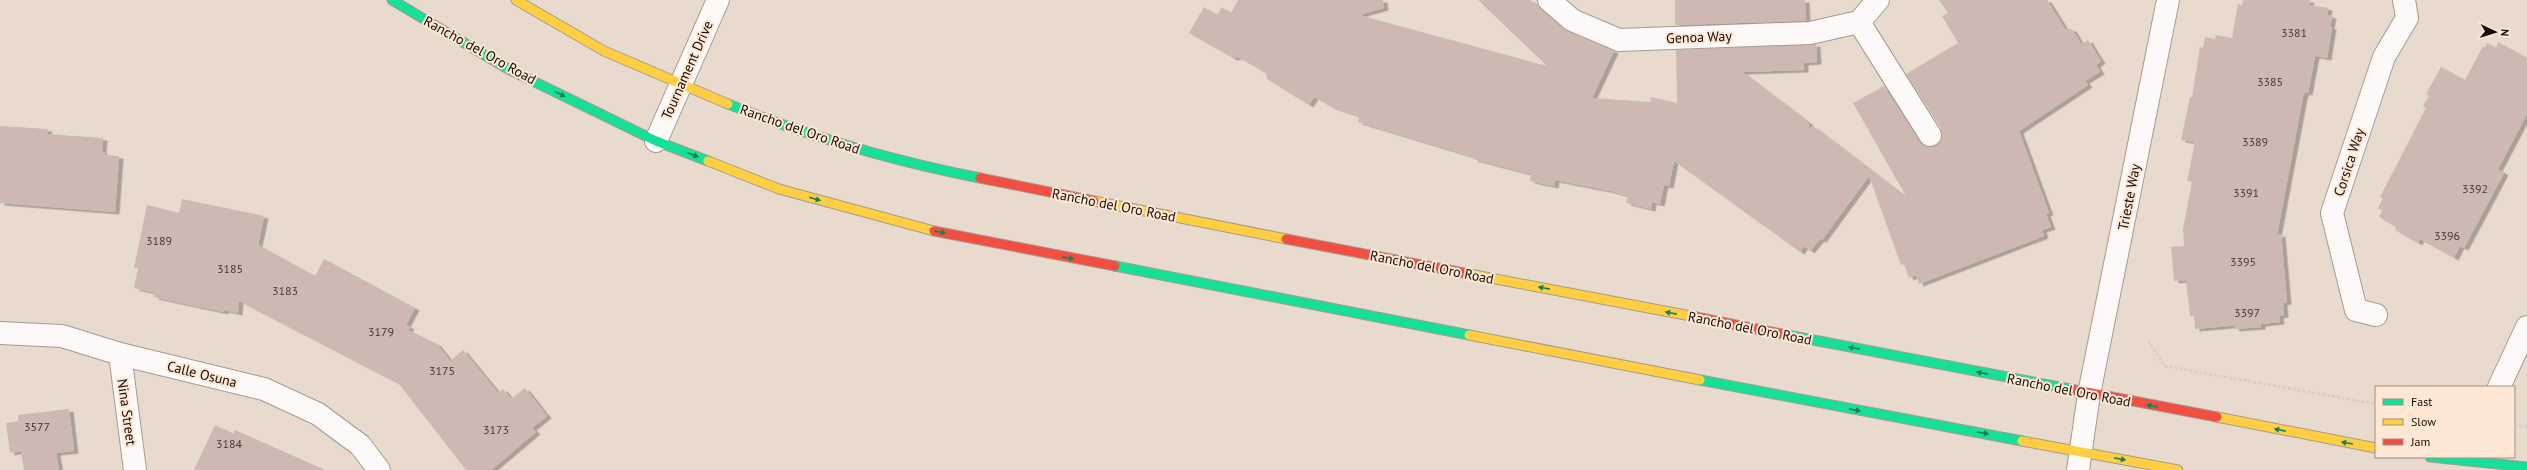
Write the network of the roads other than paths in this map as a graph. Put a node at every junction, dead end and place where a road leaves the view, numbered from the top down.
1 (392, 0) edge
2 (516, 0) edge
3 (718, 0) edge
4 (1549, 0) edge
5 (1878, 0) edge
6 (2168, 0) edge
7 (2404, 0) edge
8 (1859, 22) junction
9 (680, 84) junction
10 (1930, 135) dead end
11 (656, 141) junction
12 (2376, 315) dead end
13 (2527, 327) edge
14 (0, 333) edge
15 (120, 354) junction
16 (2499, 386) edge
17 (2088, 394) junction
18 (2375, 448) edge
19 (2447, 458) edge
20 (2480, 460) edge
21 (2080, 461) edge
22 (2527, 467) edge
23 (135, 470) edge
24 (379, 470) edge
25 (2178, 470) edge

1 -> 11 main road, Rancho del Oro Road
2 - 9 main road, Rancho del Oro Road
3 - 9 street, Tournament Drive
4 - 8 street, Genoa Way
5 - 8 street
6 - 17 street, Trieste Way
7 - 12 street, Corsica Way
8 - 10 street
9 - 11 street, Tournament Drive
17 -> 9 main road, Rancho del Oro Road
11 -> 21 main road, Rancho del Oro Road
13 - 16 street
14 - 15 street, Calle Osuna
15 - 23 street, Nina Street
15 - 24 street, Calle Osuna
18 -> 17 main road, Rancho del Oro Road
17 - 21 street, Trieste Way
19 - 20 main road
20 - 22 main road
21 -> 25 main road, Rancho del Oro Road

